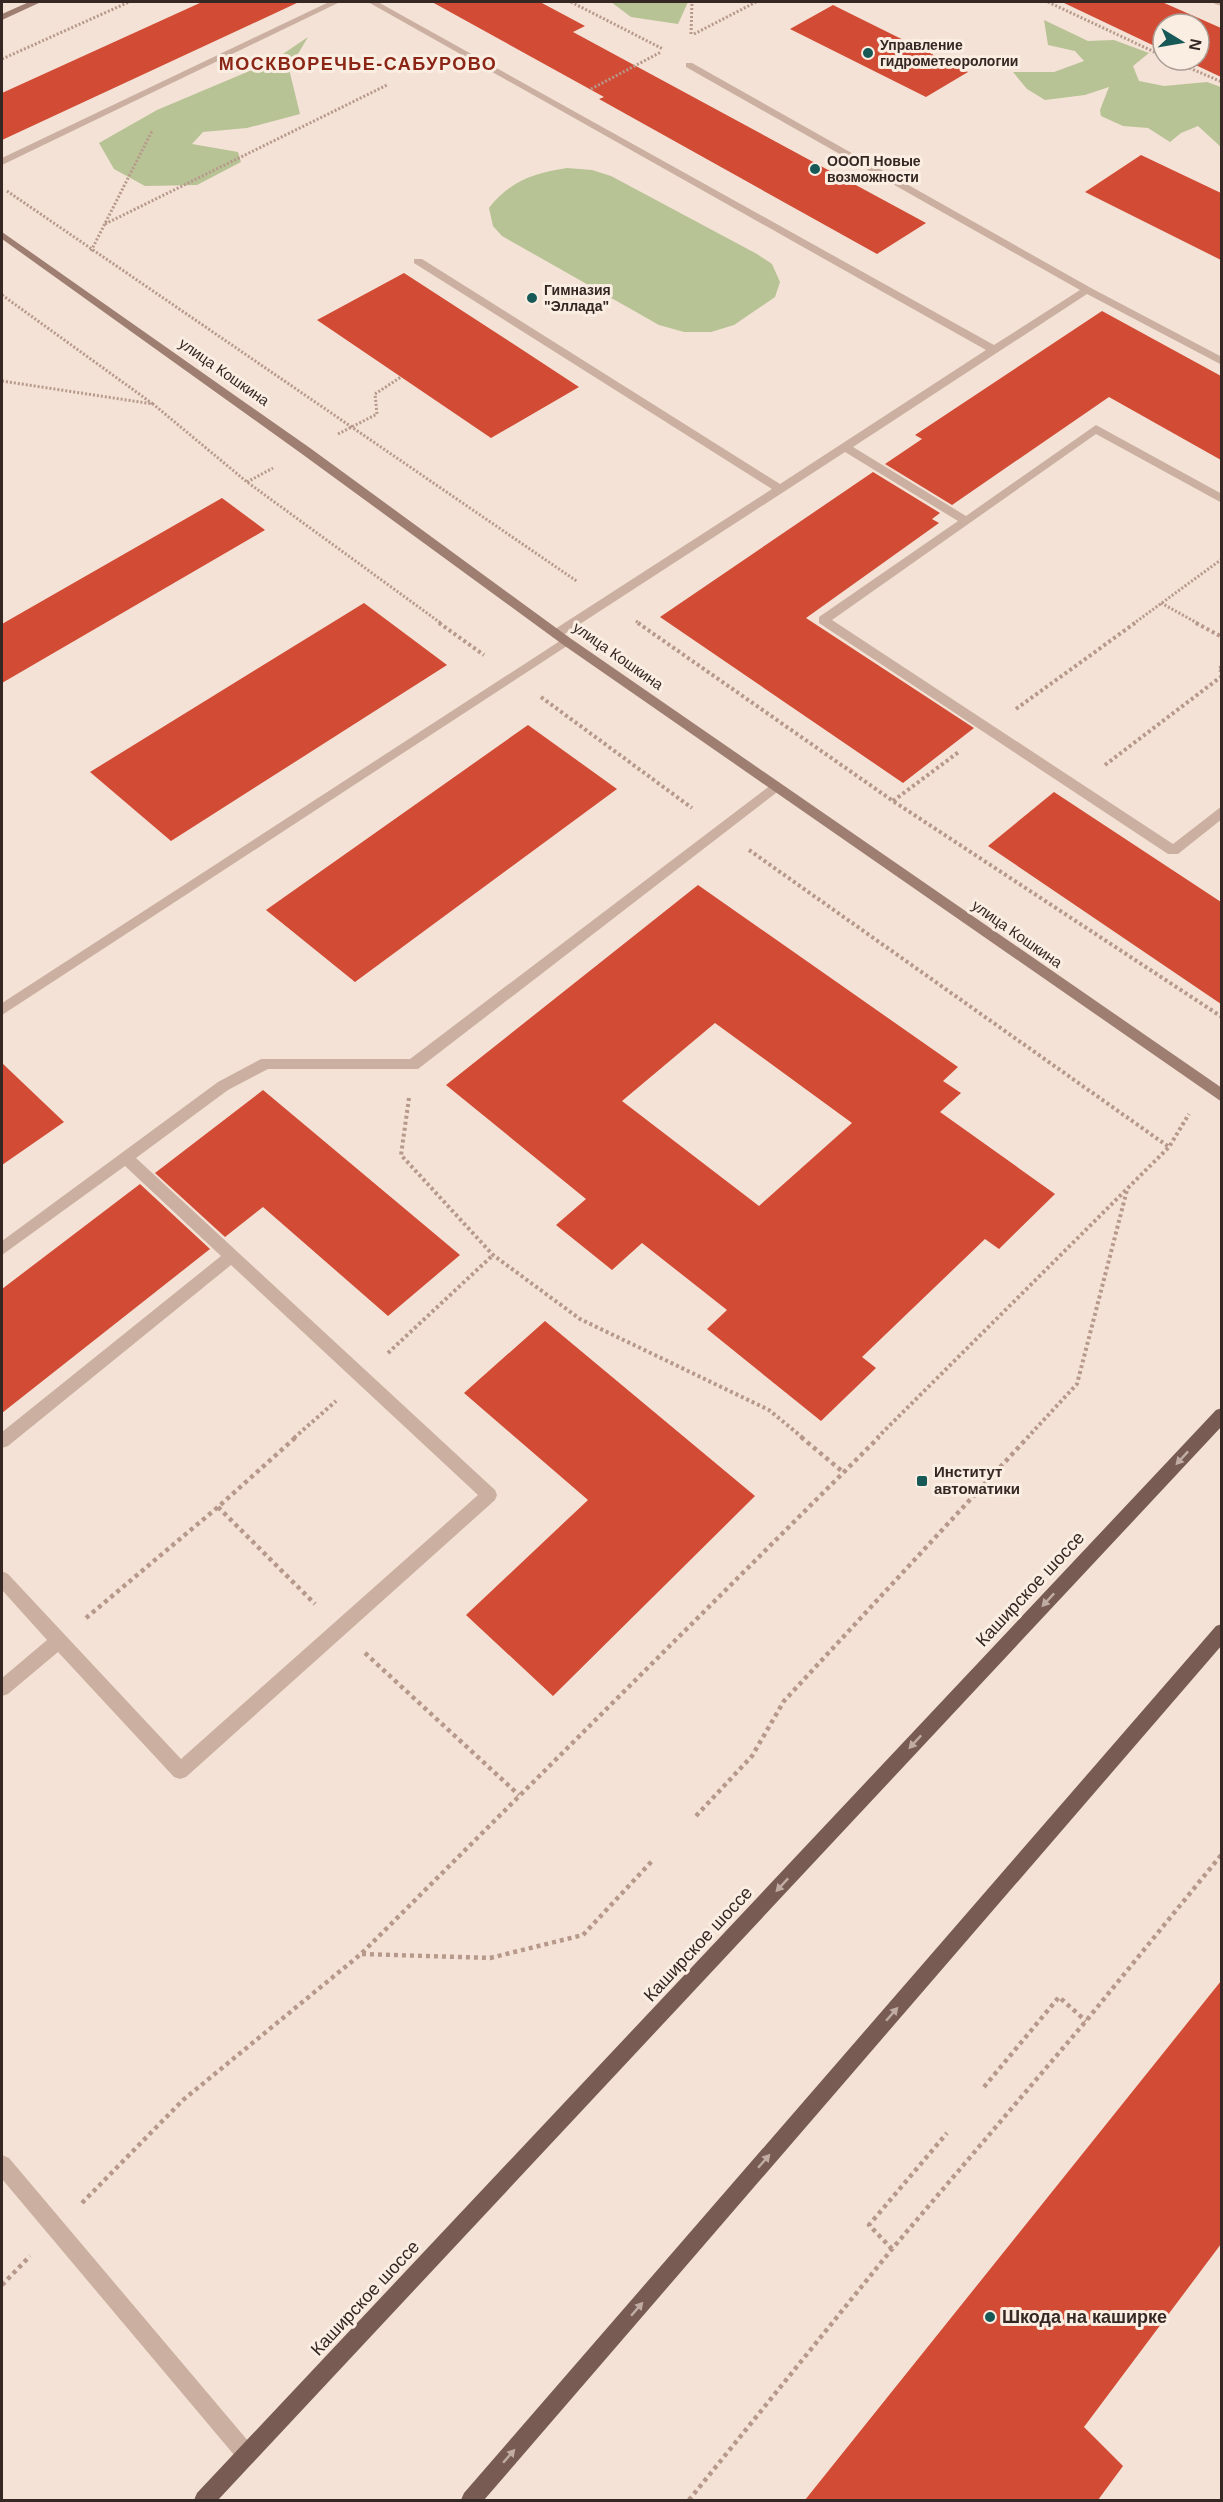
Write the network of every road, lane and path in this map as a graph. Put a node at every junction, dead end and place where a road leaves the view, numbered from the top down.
1 (36, 2) edge
2 (129, 2) edge
3 (335, 2) edge
4 (372, 2) edge
5 (571, 2) edge
6 (692, 2) edge
7 (756, 2) edge
8 (1048, 2) edge
9 (2, 17) edge
10 (1151, 50) edge
11 (2, 59) edge
12 (689, 65) dead end
13 (1198, 72) edge
14 (1221, 82) edge
15 (387, 85) dead end
16 (559, 106) junction
17 (152, 131) dead end
18 (2, 162) edge
19 (105, 224) junction
20 (2, 235) edge
21 (91, 251) dead end
22 (418, 261) dead end
23 (1087, 290) junction
24 (2, 295) edge
25 (994, 350) junction
26 (1221, 362) edge
27 (402, 377) dead end
28 (2, 381) edge
29 (153, 404) junction
30 (377, 414) dead end
31 (844, 446) junction
32 (777, 488) junction
33 (1221, 500) edge
34 (966, 521) junction
35 (1221, 559) edge
36 (1161, 603) junction
37 (1221, 637) edge
38 (561, 638) junction
39 (1221, 667) edge
40 (1221, 671) edge
41 (1221, 676) edge
42 (513, 677) junction
43 (988, 729) junction
44 (776, 787) junction
45 (1076, 787) junction
46 (893, 801) dead end
47 (1221, 811) edge
48 (721, 830) junction
49 (2, 1010) edge
50 (413, 1065) junction
51 (1217, 1093) edge
52 (1169, 1147) junction
53 (127, 1159) junction
54 (1127, 1189) junction
55 (2, 1249) edge
56 (493, 1255) junction
57 (231, 1257) junction
58 (362, 1378) junction
59 (1221, 1415) edge
60 (2, 1442) edge
61 (843, 1472) junction
62 (2, 1579) edge
63 (1221, 1632) edge
64 (58, 1641) junction
65 (2, 1688) edge
66 (696, 1816) dead end
67 (1221, 1854) edge
68 (652, 1861) dead end
69 (361, 1954) junction
70 (1086, 2021) junction
71 (984, 2087) dead end
72 (947, 2133) dead end
73 (2, 2165) edge
74 (56, 2229) junction
75 (892, 2249) junction
76 (2, 2285) edge
77 (247, 2455) junction
78 (204, 2500) edge
79 (471, 2500) edge
80 (689, 2500) edge

1 - 9 main road
2 - 11 path
3 - 18 lane
4 - 16 lane
5 - 16 path
6 - 7 path
8 - 10 path
12 - 23 lane
13 - 14 path
15 - 19 path
16 - 25 lane
17 - 19 path
19 - 21 path
20 - 38 main road, улица Кошкина
22 - 32 lane
23 - 25 lane
23 - 26 lane
24 - 29 path
25 - 31 lane
27 - 30 path
28 - 29 path
29 - 42 path
31 - 32 lane
31 - 34 lane
32 - 38 lane
33 - 34 lane
34 - 43 lane
35 - 36 path
36 - 37 path
36 - 43 path
38 - 42 lane
38 - 44 main road, улица Кошкина
39 - 40 path
41 - 45 path
42 - 48 path
42 - 49 lane
43 - 45 lane
43 - 46 path
44 - 48 lane
44 - 51 main road, улица Кошкина
45 - 47 lane
48 - 50 lane
48 - 52 path
50 - 53 lane
50 - 56 path
51 - 52 path
52 - 54 path
53 - 55 lane
53 - 57 lane
54 - 61 path
54 - 66 path
56 - 58 path
56 - 61 path
57 - 58 lane
57 - 60 lane
58 - 64 path
58 - 64 lane
59 -> 77 main road, Каширское шоссе
61 - 69 path
62 - 64 lane
79 -> 63 main road
64 - 65 lane
67 - 70 path
68 - 69 path
69 - 74 path
70 - 71 path
70 - 75 path
72 - 75 path
73 - 74 lane
74 - 76 path
74 - 77 lane
75 - 80 path
77 - 78 main road, Каширское шоссе

